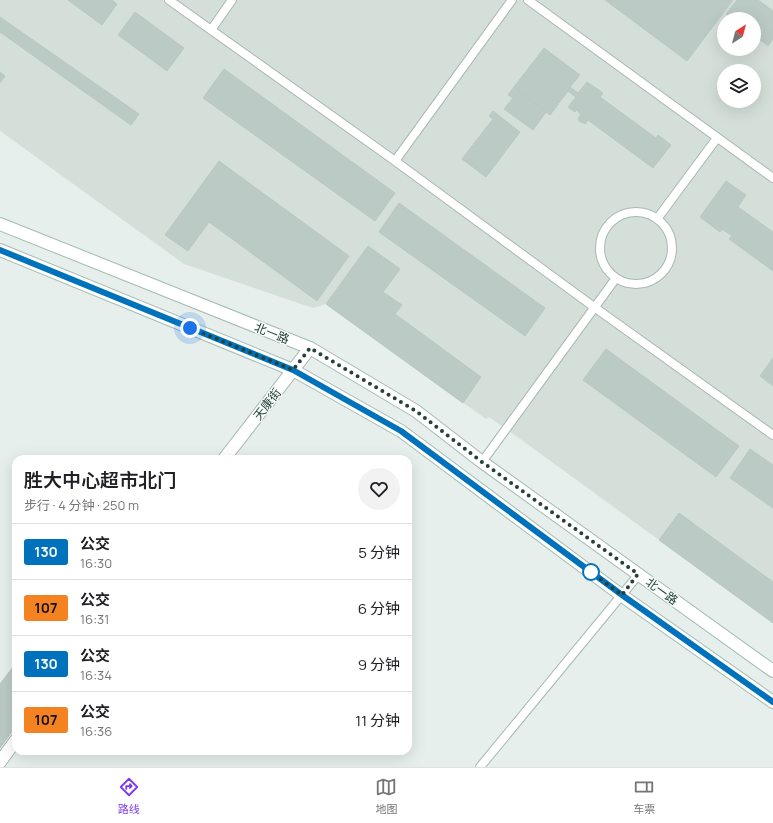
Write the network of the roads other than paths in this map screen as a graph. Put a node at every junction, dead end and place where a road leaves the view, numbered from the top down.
1 (169, 0) edge
2 (232, 0) edge
3 (512, 0) edge
4 (528, 0) edge
5 (211, 30) junction
6 (717, 138) junction
7 (395, 161) junction
8 (773, 178) edge
9 (657, 219) junction
10 (0, 224) edge
11 (0, 250) edge
12 (616, 278) junction
13 (594, 307) junction
14 (310, 348) junction
15 (293, 370) junction
16 (773, 435) edge
17 (227, 455) edge
18 (482, 462) junction
19 (638, 574) junction
20 (622, 595) junction
21 (773, 671) edge
22 (773, 702) edge
23 (12, 746) edge
24 (0, 762) edge
25 (480, 767) edge

1 - 5 lane
2 - 5 lane
3 - 7 lane
4 - 6 lane
5 - 7 lane
6 - 8 lane
6 - 9 lane
7 - 13 lane
9 - 12 lane
9 - 12 lane
10 - 14 main road, 北一路
11 - 15 main road
12 - 13 lane
13 - 16 lane
13 - 18 lane
14 - 15 main road, 天康街
14 - 18 main road, 北一路
15 - 17 main road, 天康街
15 - 20 main road
18 - 19 main road, 北一路
19 - 20 lane
19 - 21 main road, 北一路
20 - 22 main road
20 - 25 lane
23 - 24 main road

